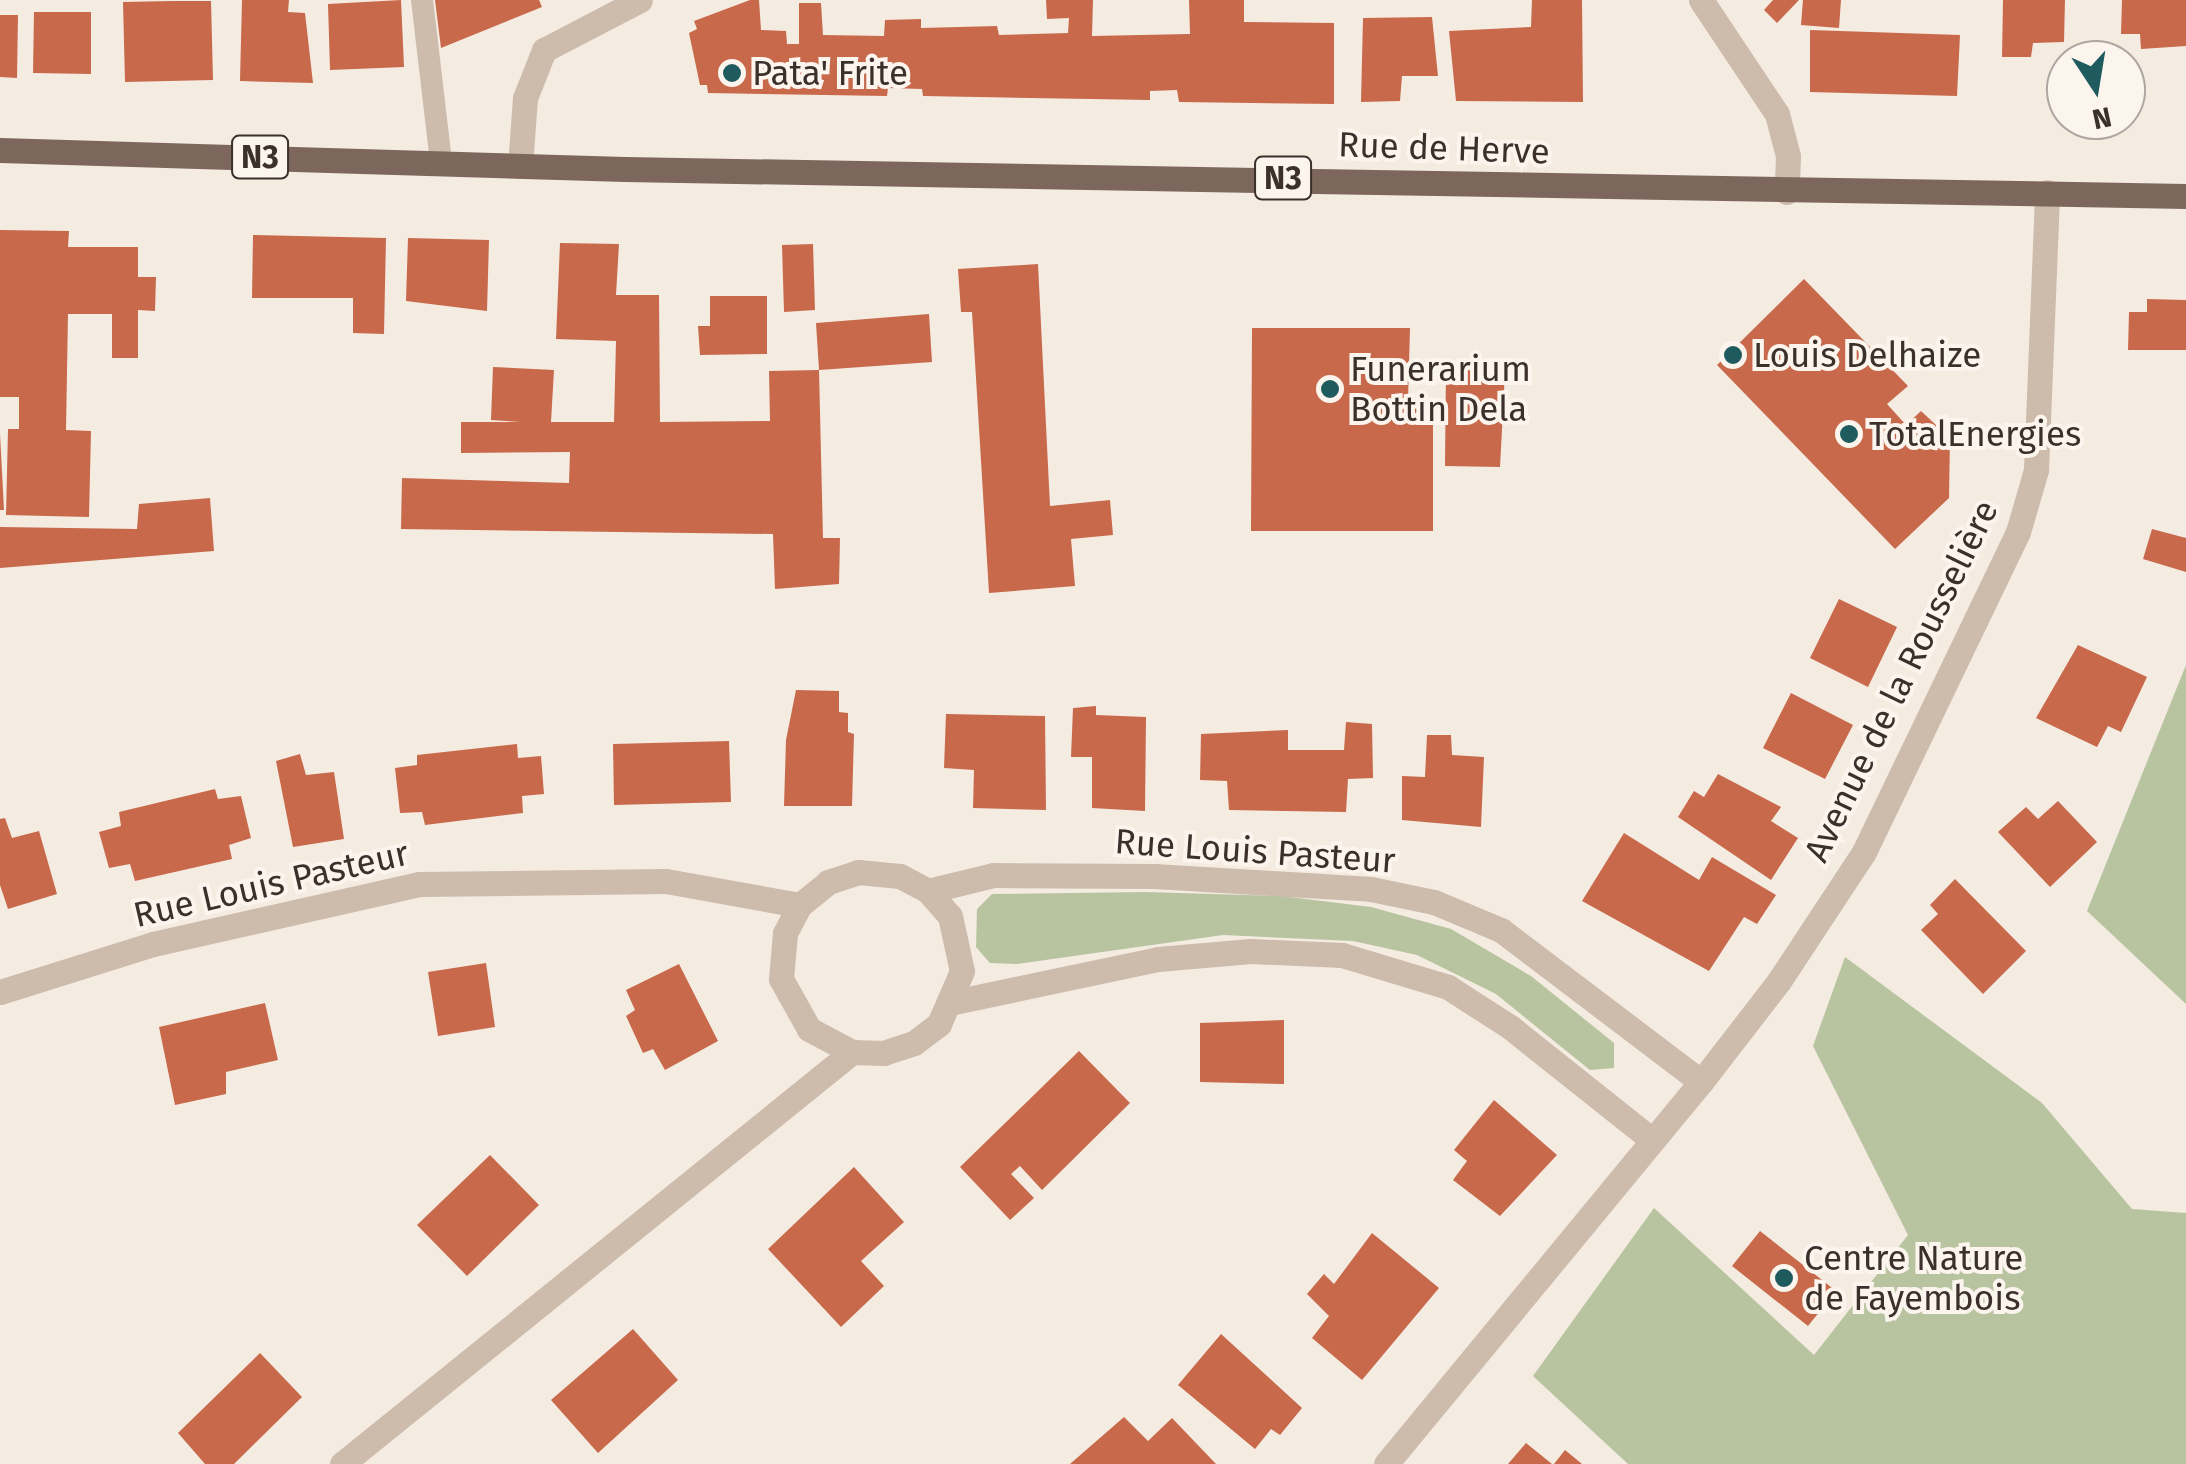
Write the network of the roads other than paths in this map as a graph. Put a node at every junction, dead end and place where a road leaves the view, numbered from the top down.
1 (422, 0) edge
2 (640, 0) edge
3 (1701, 0) edge
4 (0, 150) edge
5 (441, 162) junction
6 (520, 166) junction
7 (1786, 192) junction
8 (2047, 192) junction
9 (2186, 196) edge
10 (928, 891) junction
11 (800, 905) junction
12 (0, 992) edge
13 (954, 1002) junction
14 (852, 1052) junction
15 (1702, 1082) junction
16 (1651, 1139) junction
17 (342, 1464) edge
18 (1386, 1464) edge

1 - 5 lane
2 - 6 street
3 - 7 street
4 - 5 main road, N3
5 - 6 main road, N3
6 - 7 main road, Rue de Herve / N3
7 - 8 main road, Rue de Herve / N3
8 - 9 main road, Rue de Herve / N3
8 - 15 street, Avenue de la Rousselière
10 - 11 street
10 - 13 street
10 - 15 street, Rue Louis Pasteur
11 - 12 street, Rue Louis Pasteur
11 - 14 street
13 - 14 street
13 - 16 street
14 - 17 street
15 - 16 street, Avenue de la Rousselière
16 - 18 street, Avenue de la Rousselière

